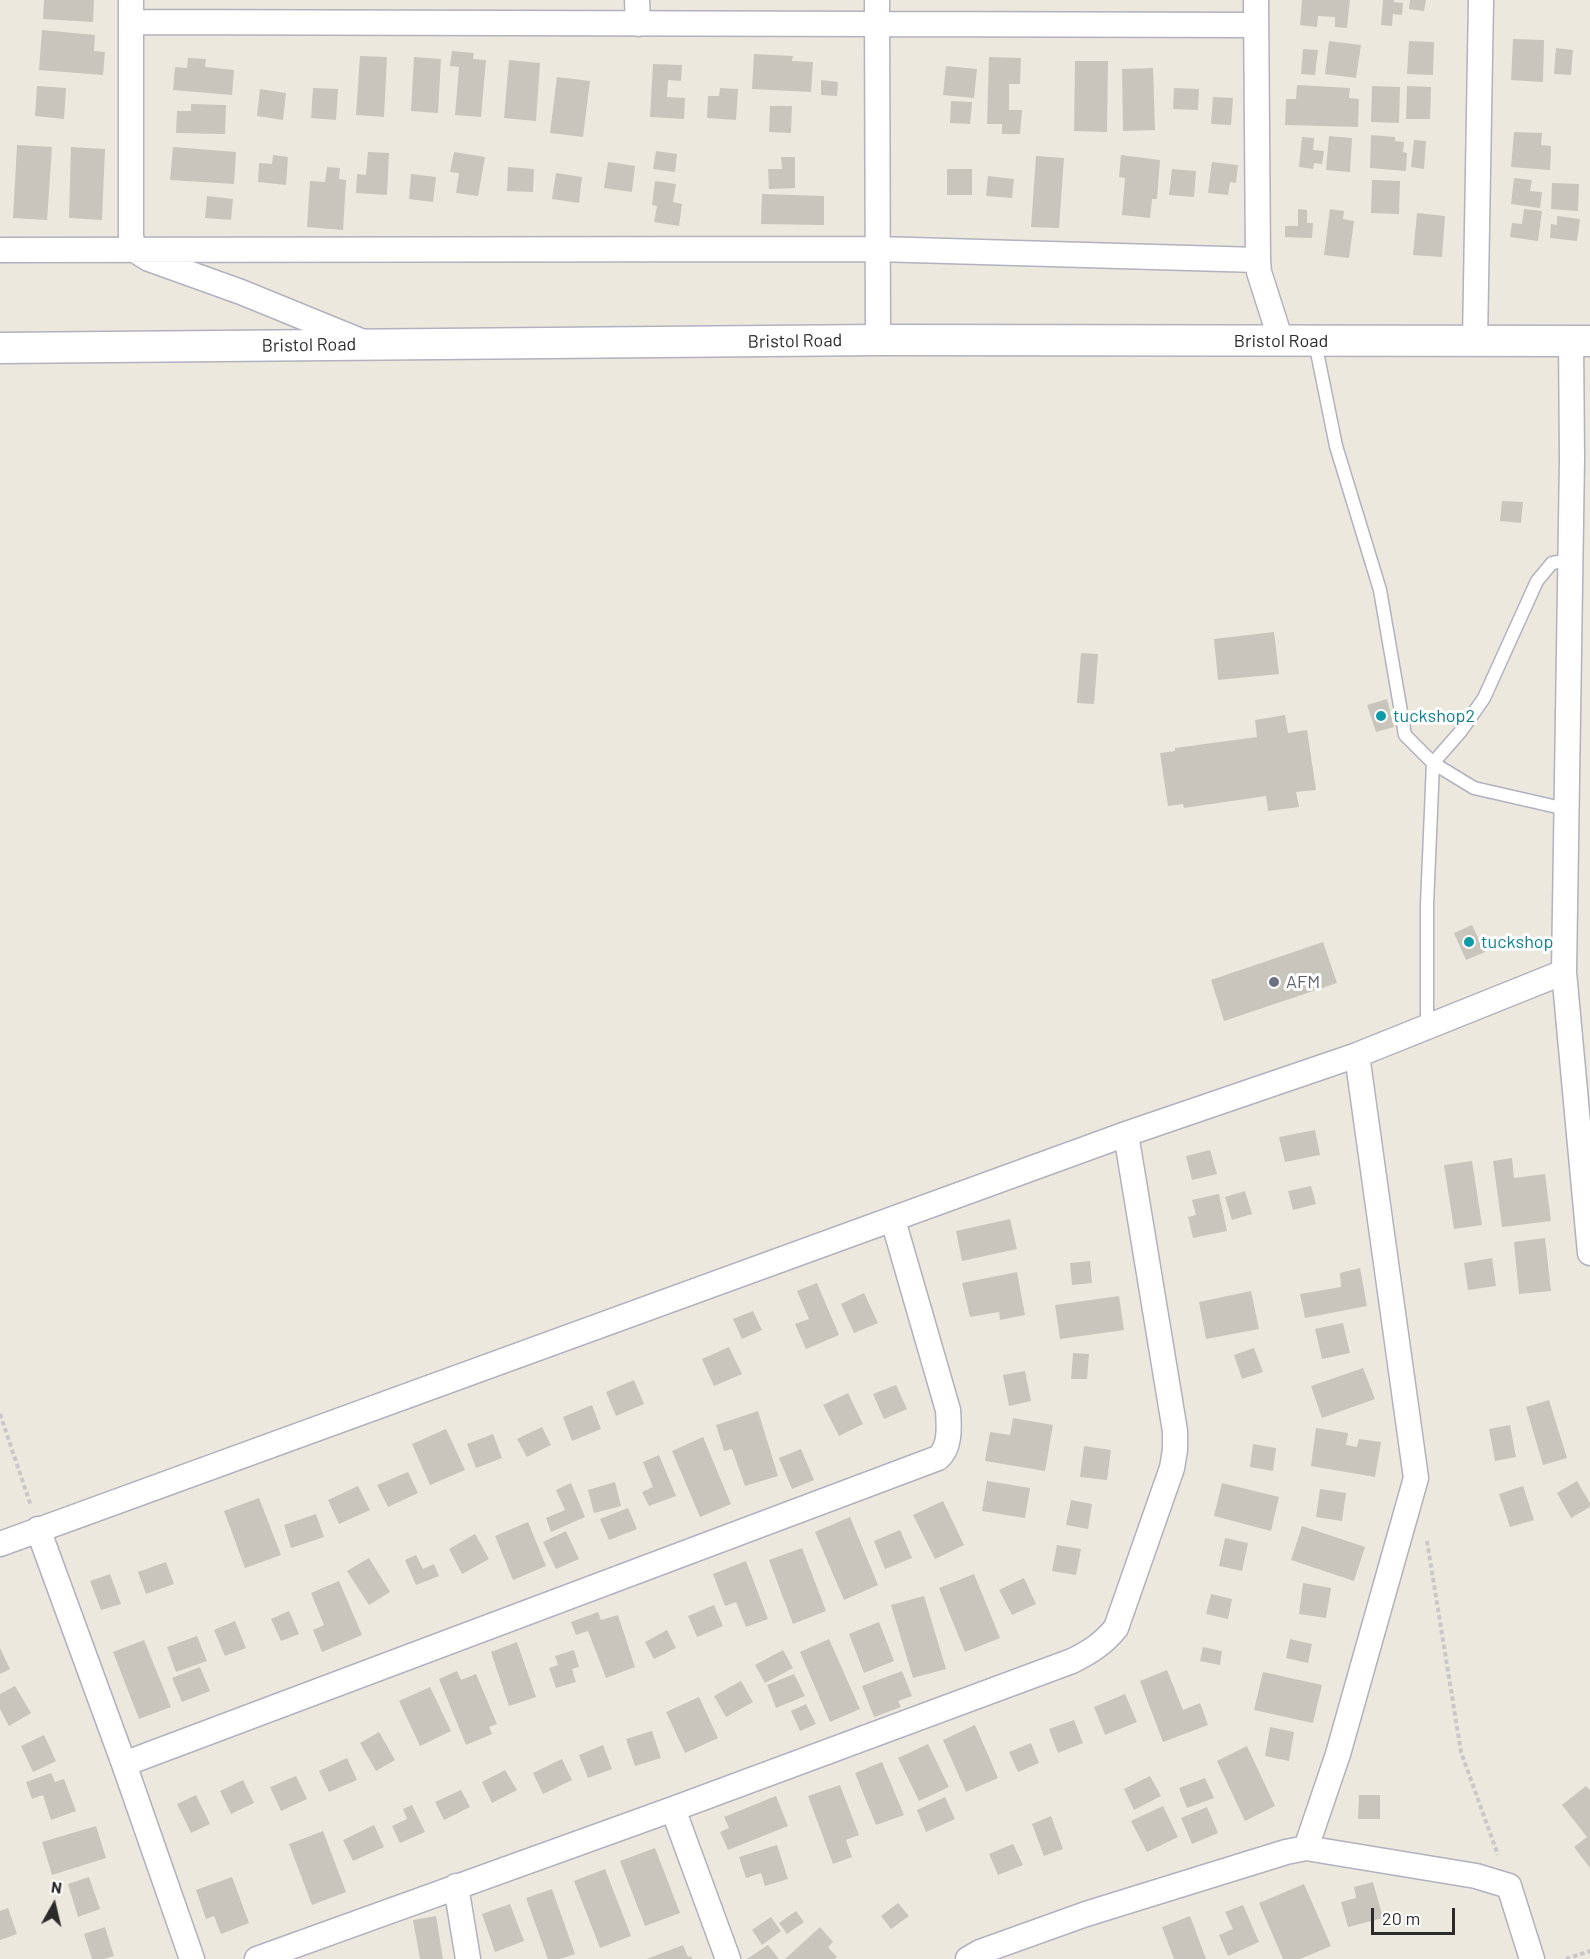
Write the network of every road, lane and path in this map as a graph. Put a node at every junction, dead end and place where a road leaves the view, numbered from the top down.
1 (1256, 0) edge
2 (1481, 0) edge
3 (131, 11) edge
4 (637, 12) edge
5 (877, 12) edge
6 (1255, 25) junction
7 (0, 249) edge
8 (133, 249) junction
9 (877, 249) junction
10 (1258, 260) junction
11 (879, 340) junction
12 (1281, 341) junction
13 (1315, 341) junction
14 (1475, 341) junction
15 (1581, 341) edge
16 (370, 345) junction
17 (0, 348) edge
18 (1581, 458) edge
19 (1570, 560) junction
20 (1433, 763) junction
21 (1566, 809) junction
22 (1564, 972) junction
23 (1427, 1027) junction
24 (1357, 1055) junction
25 (1126, 1134) junction
26 (892, 1220) junction
27 (1590, 1253) edge
28 (0, 1414) edge
29 (38, 1529) junction
30 (1426, 1535) dead end
31 (0, 1544) edge
32 (124, 1764) junction
33 (673, 1809) junction
34 (1306, 1848) junction
35 (456, 1886) junction
36 (1509, 1886) junction
37 (1590, 1951) edge
38 (192, 1959) edge
39 (257, 1959) edge
40 (468, 1959) edge
41 (728, 1959) edge
42 (968, 1959) edge
43 (1532, 1959) edge
44 (1566, 1959) edge

1 - 6 street
2 - 14 street
3 - 4 street
3 - 8 street
4 - 5 street
5 - 6 street
5 - 9 street
6 - 10 street
7 - 8 street
8 - 9 street
8 - 16 street
9 - 10 street
9 - 11 street
10 - 12 street
11 - 12 street, Bristol Road
11 - 16 street, Bristol Road
12 - 13 street, Bristol Road
13 - 14 street, Bristol Road
13 - 20 lane
14 - 15 street, Bristol Road
15 - 18 street
16 - 17 street, Bristol Road
18 - 19 street
19 - 20 lane
19 - 21 street
20 - 21 lane
20 - 23 lane
21 - 22 street
22 - 23 street
22 - 27 street
23 - 24 street
24 - 25 street
24 - 34 street
25 - 26 street
25 - 33 street
26 - 29 street
26 - 32 street
28 - 29 path
29 - 31 street
29 - 32 street
30 - 36 path
32 - 38 street
33 - 35 street
33 - 41 street
34 - 36 street
34 - 42 street
35 - 39 street
35 - 40 street
36 - 43 street
37 - 44 path

